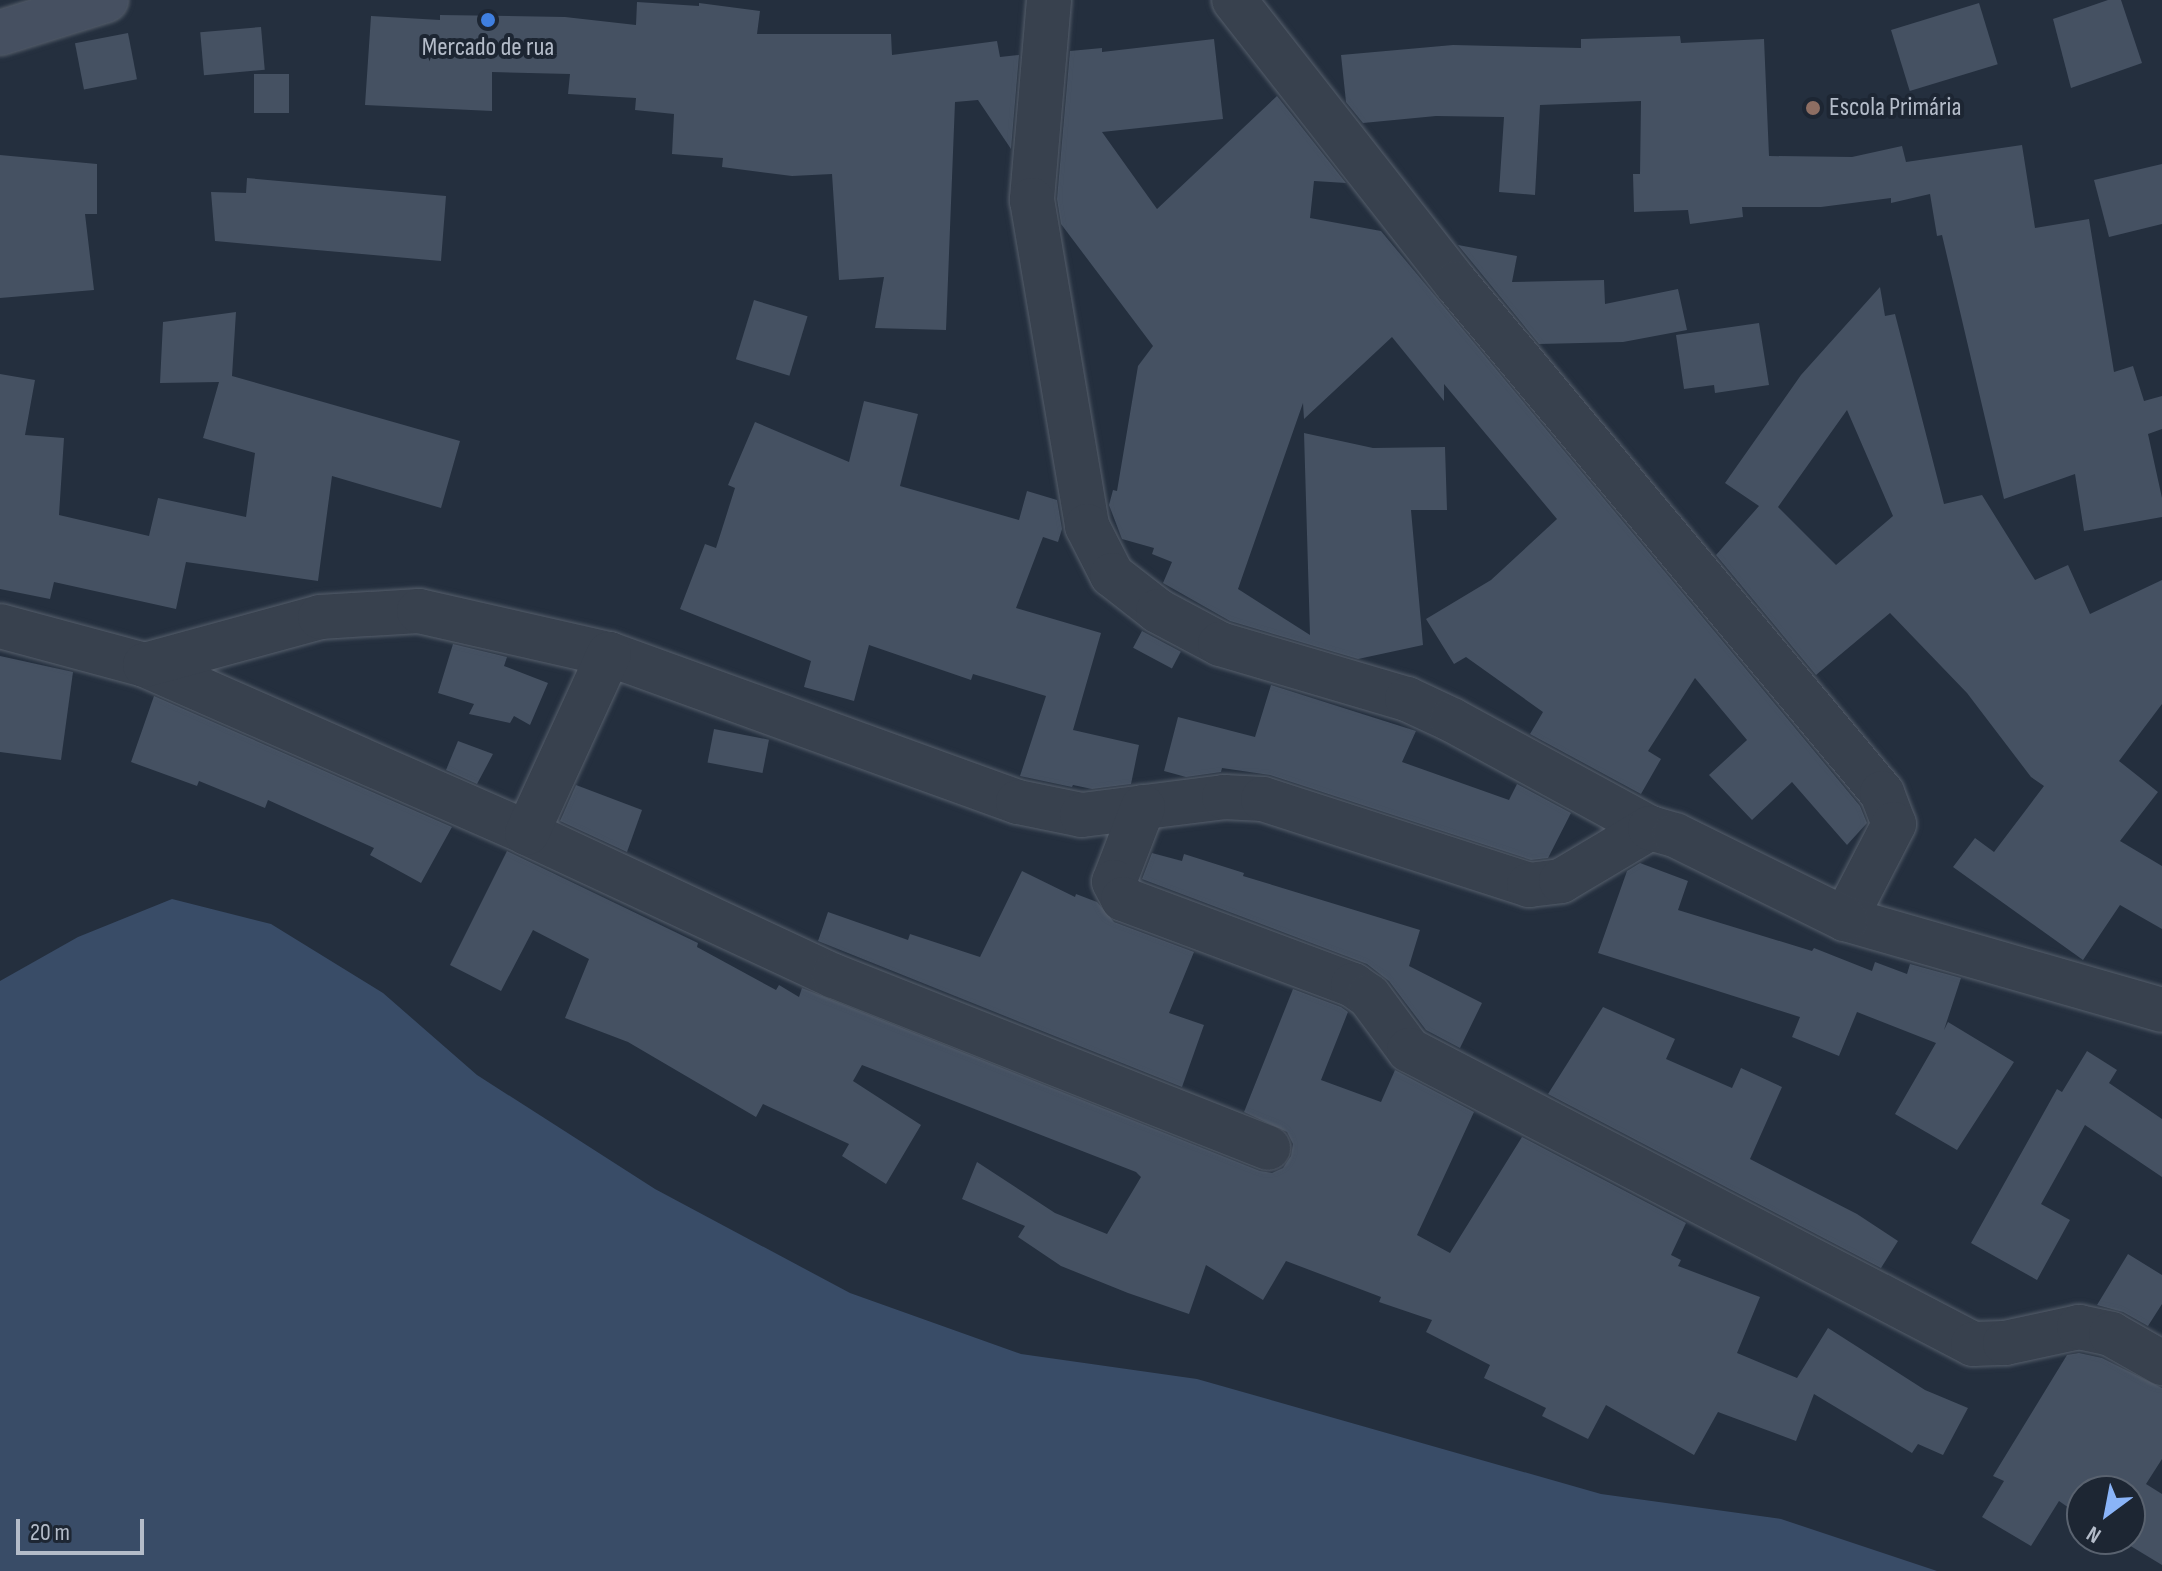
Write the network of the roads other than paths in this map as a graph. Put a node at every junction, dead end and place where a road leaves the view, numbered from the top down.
1 (106, 0) edge
2 (1049, 0) edge
3 (1234, 0) edge
4 (0, 33) edge
5 (0, 626) edge
6 (609, 654) junction
7 (145, 665) junction
8 (1143, 807) junction
9 (1650, 828) junction
10 (527, 833) junction
11 (1845, 919) junction
12 (2162, 1010) edge
13 (1268, 1148) dead end
14 (2162, 1363) edge

1 - 4 street
2 - 9 street
3 - 11 street
5 - 7 street
6 - 7 street
6 - 8 street
6 - 10 street
7 - 10 street
8 - 9 street
8 - 14 street
9 - 11 street
10 - 13 street
11 - 12 street

